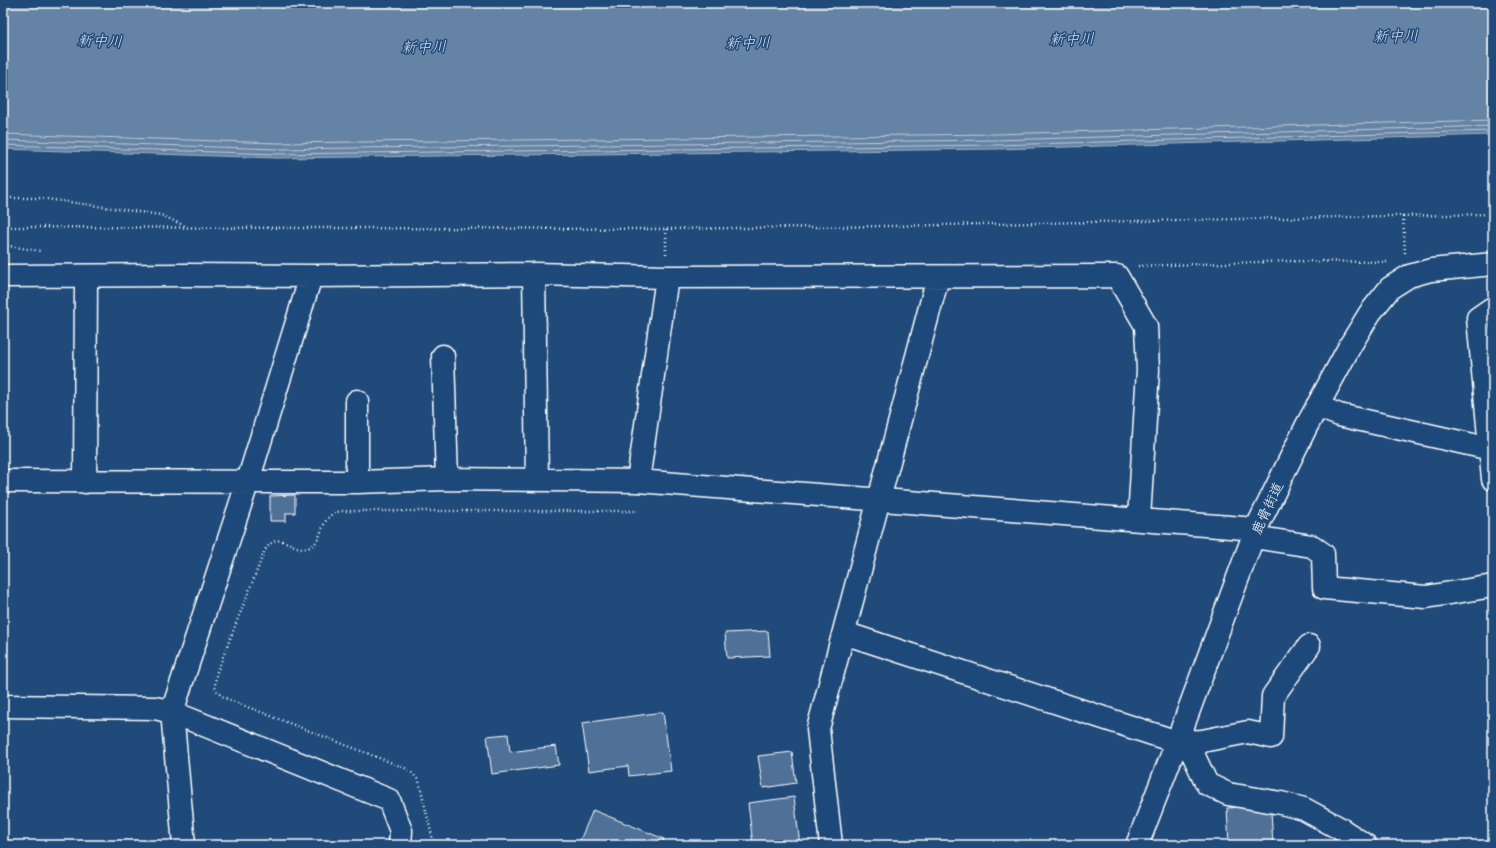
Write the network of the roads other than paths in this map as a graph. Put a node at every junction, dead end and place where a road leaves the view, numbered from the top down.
1 (1493, 264) edge
2 (667, 269) junction
3 (534, 274) junction
4 (3, 276) edge
5 (86, 276) junction
6 (311, 276) junction
7 (938, 277) junction
8 (1493, 310) edge
9 (443, 356) dead end
10 (357, 401) dead end
11 (1318, 406) junction
12 (1491, 449) junction
13 (1493, 478) edge
14 (446, 479) junction
15 (537, 479) junction
16 (3, 481) edge
17 (248, 481) junction
18 (85, 482) junction
19 (357, 482) junction
20 (638, 482) junction
21 (879, 500) junction
22 (1139, 519) junction
23 (1254, 533) junction
24 (1493, 586) edge
25 (844, 633) junction
26 (1309, 646) dead end
27 (3, 706) edge
28 (172, 712) junction
29 (1177, 742) junction
30 (184, 845) edge
31 (400, 845) edge
32 (831, 845) edge
33 (1137, 845) edge
34 (1365, 845) edge

1 - 11 street, 鹿骨街道
2 - 3 street
2 - 7 street
2 - 20 street
3 - 6 street
3 - 15 street
4 - 5 street
5 - 6 street
5 - 18 street
6 - 17 street
7 - 21 street
7 - 22 street
8 - 12 street
9 - 14 street
10 - 19 street
11 - 12 street
11 - 23 street, 鹿骨街道
12 - 13 street
14 - 15 street
14 - 19 street
15 - 20 street
16 - 18 street
17 - 18 street
17 - 19 street
17 - 28 street
20 - 21 street
21 - 22 street
21 - 25 street
22 - 23 street
23 - 24 street
23 - 29 street, 鹿骨街道
25 - 29 street
25 - 32 street
26 - 29 street
27 - 28 street
28 - 30 street
28 - 31 street
29 - 33 street, 鹿骨街道
29 - 34 street

